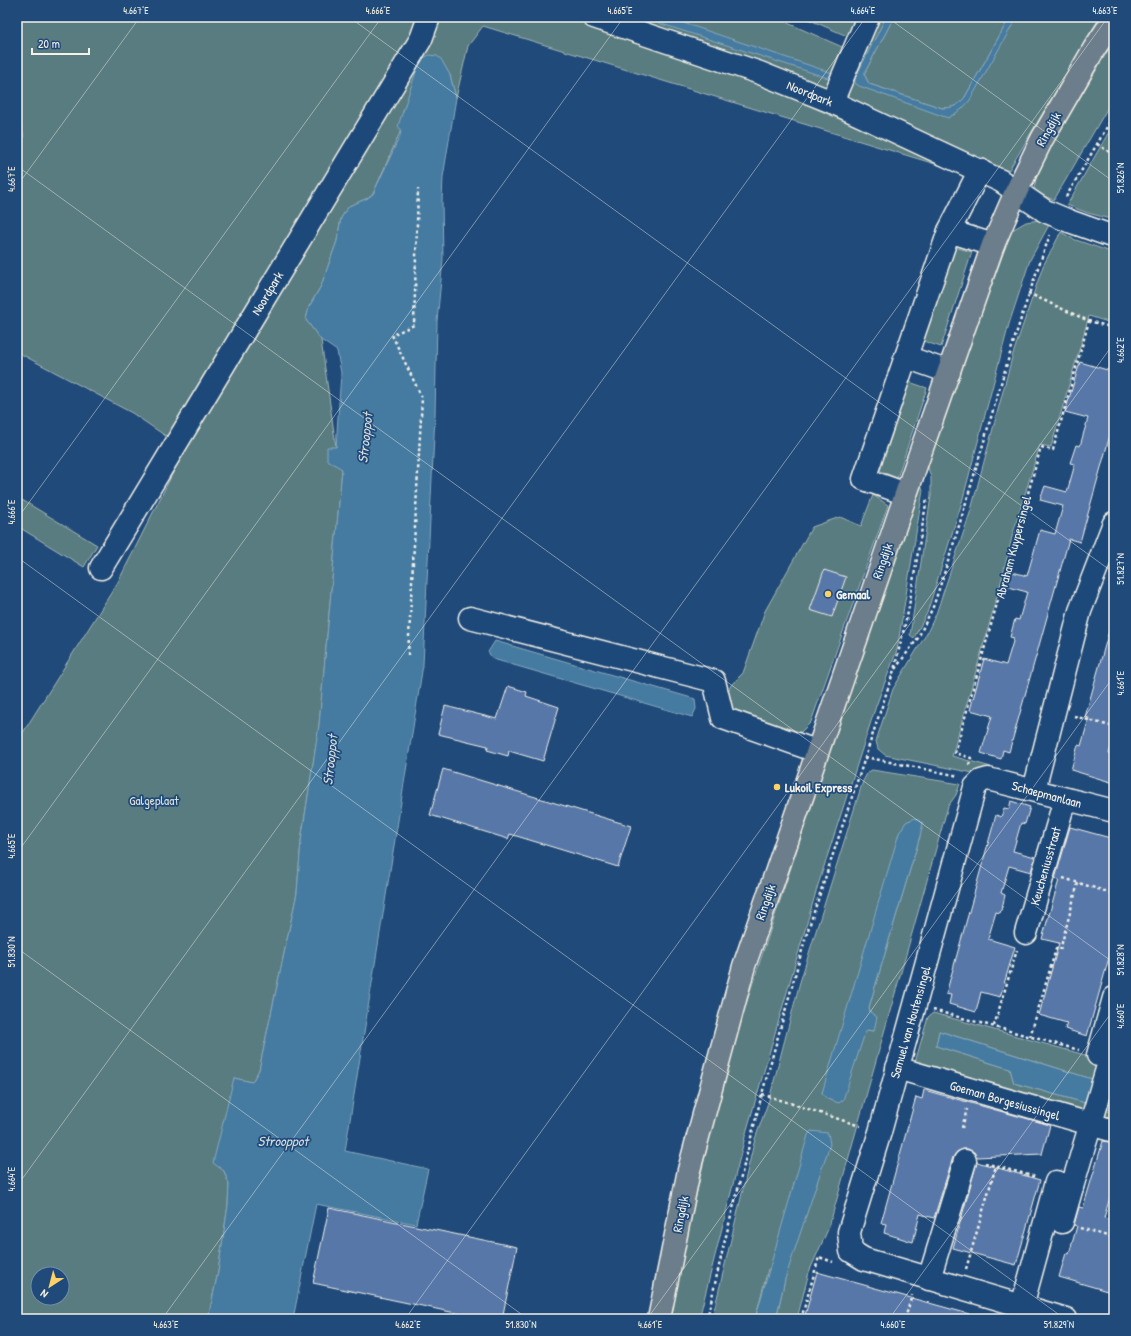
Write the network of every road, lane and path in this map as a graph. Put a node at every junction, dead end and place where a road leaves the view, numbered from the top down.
1 (429, 17) edge
2 (594, 17) edge
3 (868, 17) edge
4 (1114, 19) edge
5 (832, 102) junction
6 (1114, 115) edge
7 (1097, 144) junction
8 (1114, 155) edge
9 (980, 170) junction
10 (418, 189) dead end
11 (1016, 192) junction
12 (1066, 199) dead end
13 (948, 231) junction
14 (1051, 234) dead end
15 (1114, 237) edge
16 (993, 245) junction
17 (1028, 293) junction
18 (1089, 321) junction
19 (1114, 328) edge
20 (906, 357) junction
21 (948, 372) junction
22 (916, 465) junction
23 (906, 494) junction
24 (1114, 523) edge
25 (101, 568) dead end
26 (470, 618) dead end
27 (408, 655) dead end
28 (894, 670) junction
29 (1054, 710) junction
30 (1114, 727) edge
31 (816, 751) junction
32 (865, 757) junction
33 (973, 779) junction
34 (1034, 790) junction
35 (1065, 799) junction
36 (1114, 811) edge
37 (1043, 872) junction
38 (1078, 883) junction
39 (1114, 894) edge
40 (1026, 933) joint
41 (1114, 998) edge
42 (915, 1004) junction
43 (994, 1026) junction
44 (1030, 1037) junction
45 (1104, 1057) junction
46 (896, 1068) junction
47 (762, 1094) junction
48 (1091, 1125) junction
49 (1114, 1131) edge
50 (880, 1132) junction
51 (965, 1161) joint
52 (996, 1166) junction
53 (1064, 1185) junction
54 (1062, 1222) dead end
55 (858, 1255) junction
56 (923, 1277) junction
57 (961, 1288) junction
58 (1022, 1306) junction
59 (1061, 1318) edge
60 (659, 1319) edge
61 (707, 1319) edge
62 (801, 1319) edge
63 (905, 1319) edge

1 - 25 street, Noordpark
2 - 5 street, Noordpark
3 - 5 street
4 - 11 main road, Ringdijk
5 - 9 street, Noordpark
6 - 7 path
7 - 8 path
7 - 12 path
9 - 11 street, Noordpark
9 - 13 street
10 - 27 path
11 - 15 street, Noordpark, bridge
11 - 16 main road, Ringdijk
13 - 16 street
13 - 20 street
14 - 17 path
16 - 21 main road, Ringdijk
17 - 18 path
17 - 28 path
18 - 19 path
18 - 33 path, Abraham Kuypersingel
20 - 21 street
20 - 23 street
21 - 22 main road, Ringdijk
22 - 23 main road, Ringdijk
22 - 28 path
23 - 31 main road, Ringdijk
24 - 29 street
26 - 31 street
28 - 32 path
29 - 30 path
29 - 34 street
31 - 60 main road, Ringdijk
32 - 33 path
32 - 47 path
33 - 34 street, Schaepmanlaan
33 - 42 street, Samuel van Houtensingel
34 - 35 street, Schaepmanlaan
35 - 36 street, Schaepmanlaan
35 - 37 street, Keucheniusstraat
37 - 38 path
37 - 40 street, Keucheniusstraat
38 - 39 path
38 - 44 path
40 - 43 path
41 - 45 street
42 - 43 path
42 - 46 street, Samuel van Houtensingel
43 - 44 path
44 - 45 path
45 - 48 street
46 - 48 street, Goeman Borgesiussingel
46 - 50 street, Samuel van Houtensingel
47 - 50 path
47 - 61 path
48 - 49 street, Goeman Borgesiussingel
48 - 53 street
50 - 55 street, Samuel van Houtensingel
51 - 52 path
51 - 56 street
52 - 53 path
52 - 57 path
53 - 54 street
53 - 58 street
55 - 56 street
55 - 62 path
56 - 57 street
56 - 63 path
57 - 58 street
58 - 59 street

